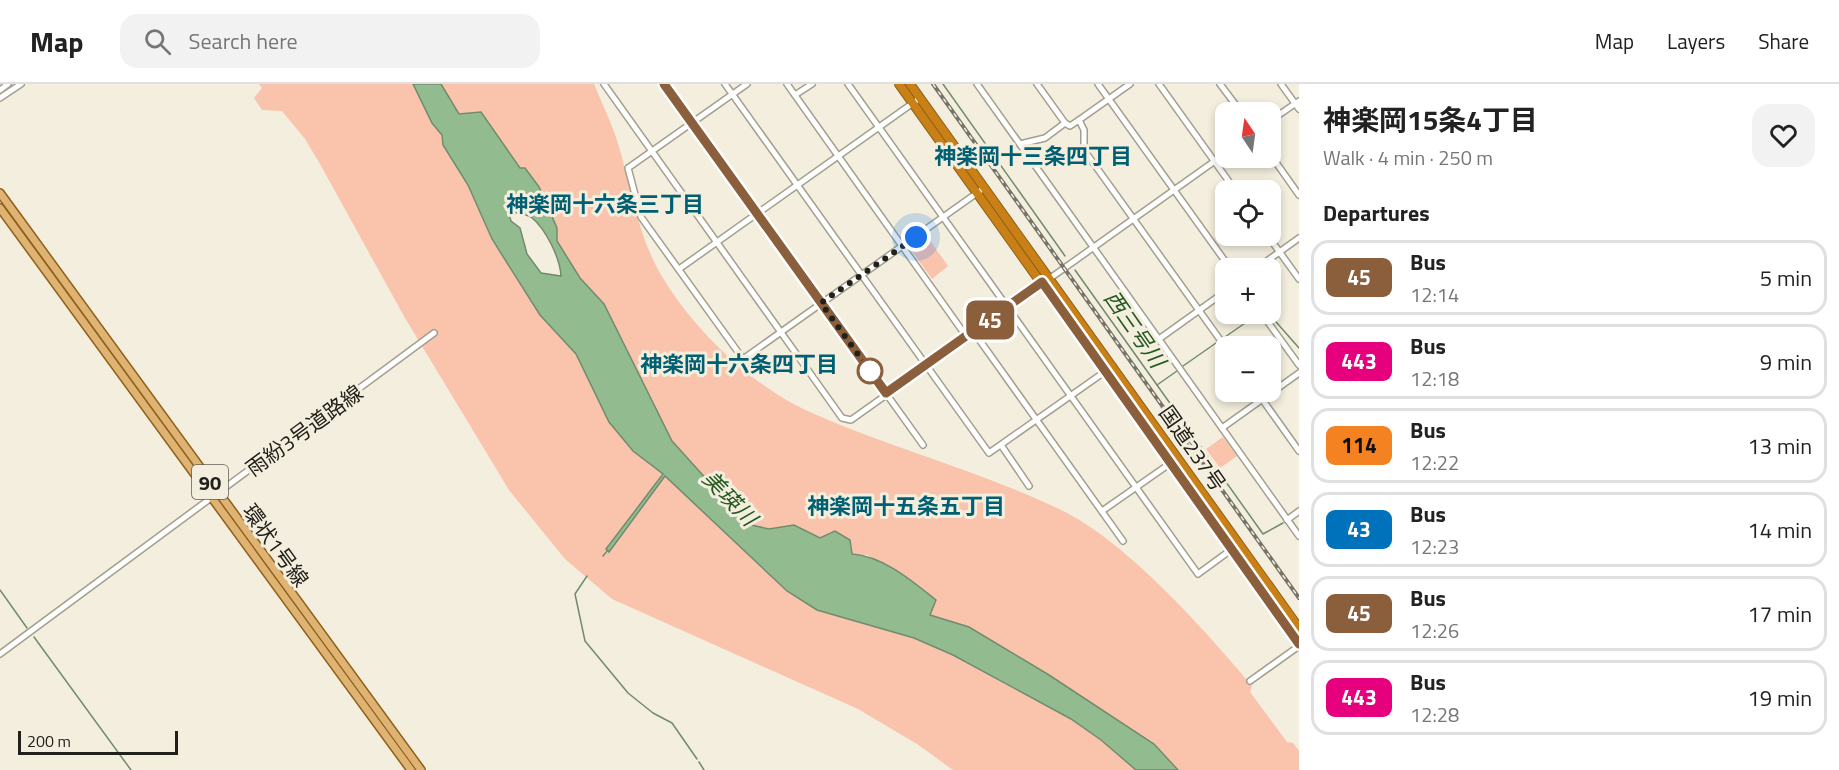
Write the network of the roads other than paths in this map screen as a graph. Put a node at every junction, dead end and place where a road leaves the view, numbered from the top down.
1 (8, 84) edge
2 (21, 84) edge
3 (604, 84) edge
4 (664, 84) edge
5 (725, 84) edge
6 (747, 84) edge
7 (787, 84) edge
8 (812, 84) edge
9 (848, 84) edge
10 (899, 84) edge
11 (910, 84) edge
12 (977, 84) edge
13 (1037, 84) edge
14 (1098, 84) edge
15 (1130, 84) edge
16 (1159, 84) edge
17 (1220, 84) edge
18 (1281, 84) edge
19 (0, 90) edge
20 (733, 94) junction
21 (795, 95) junction
22 (0, 98) edge
23 (920, 98) junction
24 (1108, 99) junction
25 (1234, 102) edge
26 (912, 103) junction
27 (1298, 105) edge
28 (1281, 115) edge
29 (1079, 120) junction
30 (692, 123) junction
31 (1065, 123) junction
32 (878, 127) junction
33 (1020, 144) junction
34 (652, 152) junction
35 (838, 156) junction
36 (1214, 161) junction
37 (1280, 168) edge
38 (1228, 180) edge
39 (797, 185) junction
40 (980, 190) junction
41 (1174, 190) junction
42 (0, 193) edge
43 (1299, 195) edge
44 (0, 208) edge
45 (757, 214) junction
46 (943, 218) junction
47 (1133, 219) junction
48 (1299, 238) edge
49 (716, 242) junction
50 (902, 246) junction
51 (1276, 246) edge
52 (1093, 247) junction
53 (1280, 252) junction
54 (1223, 258) edge
55 (1271, 258) edge
56 (679, 269) junction
57 (861, 275) junction
58 (1050, 277) junction
59 (1299, 279) edge
60 (1042, 282) junction
61 (1215, 298) edge
62 (821, 303) junction
63 (1007, 307) junction
64 (1198, 310) junction
65 (1269, 324) edge
66 (781, 332) junction
67 (973, 332) junction
68 (434, 333) dead end
69 (966, 336) junction
70 (1217, 336) edge
71 (1159, 339) junction
72 (927, 365) junction
73 (1299, 365) edge
74 (1113, 366) junction
75 (1105, 371) junction
76 (1299, 373) edge
77 (1281, 386) edge
78 (886, 393) junction
79 (1070, 396) junction
80 (1258, 402) edge
81 (1264, 402) edge
82 (1035, 420) junction
83 (1222, 428) junction
84 (923, 445) dead end
85 (1001, 445) junction
86 (1299, 451) edge
87 (1178, 458) junction
88 (1171, 463) junction
89 (1029, 486) dead end
90 (1136, 488) junction
91 (218, 493) junction
92 (213, 499) junction
93 (1102, 511) junction
94 (1299, 511) edge
95 (1287, 519) junction
96 (1299, 536) edge
97 (1123, 541) dead end
98 (1236, 547) junction
99 (1299, 628) edge
100 (1299, 645) edge
101 (0, 654) edge
102 (1250, 681) dead end
103 (411, 770) edge
104 (421, 770) edge

1 - 19 street
2 - 22 street
3 - 34 street
4 - 30 street
5 - 20 street
6 - 20 street
7 - 21 street
8 - 21 street
9 - 32 street
10 - 26 highway, 国道237号
11 - 23 highway, 国道237号
12 - 33 street
13 - 31 street
14 - 24 street
15 - 24 street
16 - 36 street
17 - 25 street
18 - 27 street
20 - 30 street
20 - 39 street
21 - 35 street
23 - 26 street
23 - 40 highway, 国道237号
24 - 29 street
24 - 41 street
26 - 32 street
26 - 40 highway, 国道237号
27 - 28 street
29 - 31 street
29 - 47 street
30 - 34 street
30 - 45 street
31 - 33 street
32 - 35 street
32 - 46 street
33 - 52 street
34 - 49 street
34 - 56 street
35 - 39 street
35 - 50 street
36 - 38 street
36 - 41 street
37 - 43 street
39 - 45 street
39 - 57 street
40 - 46 street
40 - 58 highway, 国道237号
40 - 60 highway, 国道237号
41 - 47 street
41 - 54 street
42 - 91 main road, 環状1号線 / 90
44 - 92 main road, 環状1号線 / 90
45 - 49 street
45 - 62 street
46 - 50 street
46 - 63 street
47 - 52 street
47 - 64 street
48 - 53 street
49 - 56 street
49 - 66 street
50 - 57 street
50 - 69 street
51 - 53 street
52 - 58 street
52 - 71 street
53 - 55 street
53 - 59 street
56 - 66 street
57 - 62 street
57 - 72 street
58 - 60 street
58 - 74 highway, 国道237号
60 - 63 street
60 - 75 highway, 国道237号
61 - 64 street
62 - 66 street
62 - 78 street
63 - 67 street
63 - 79 street
64 - 70 street
64 - 71 street
65 - 73 street
66 - 78 street
67 - 69 street
67 - 82 street
68 - 91 street, 雨紛3号道路線
69 - 72 street
71 - 83 street
72 - 78 street
72 - 85 street
74 - 75 street
74 - 87 highway, 国道237号
75 - 79 street
75 - 88 highway, 国道237号
76 - 77 street
78 - 84 street
79 - 82 street
79 - 90 street
80 - 83 street
81 - 86 street
82 - 85 street
82 - 93 street
83 - 95 street
85 - 89 street
87 - 88 street
87 - 98 highway, 国道237号
88 - 90 street
88 - 98 highway, 国道237号
90 - 93 street
90 - 98 street
91 - 92 street, 雨紛3号道路線
91 - 104 main road, 環状1号線 / 90
92 - 101 street, 雨紛3号道路線
92 - 103 main road, 環状1号線 / 90
93 - 97 street
94 - 95 street
95 - 96 street
98 - 99 highway, 国道237号
98 - 100 highway, 国道237号
100 - 102 street

